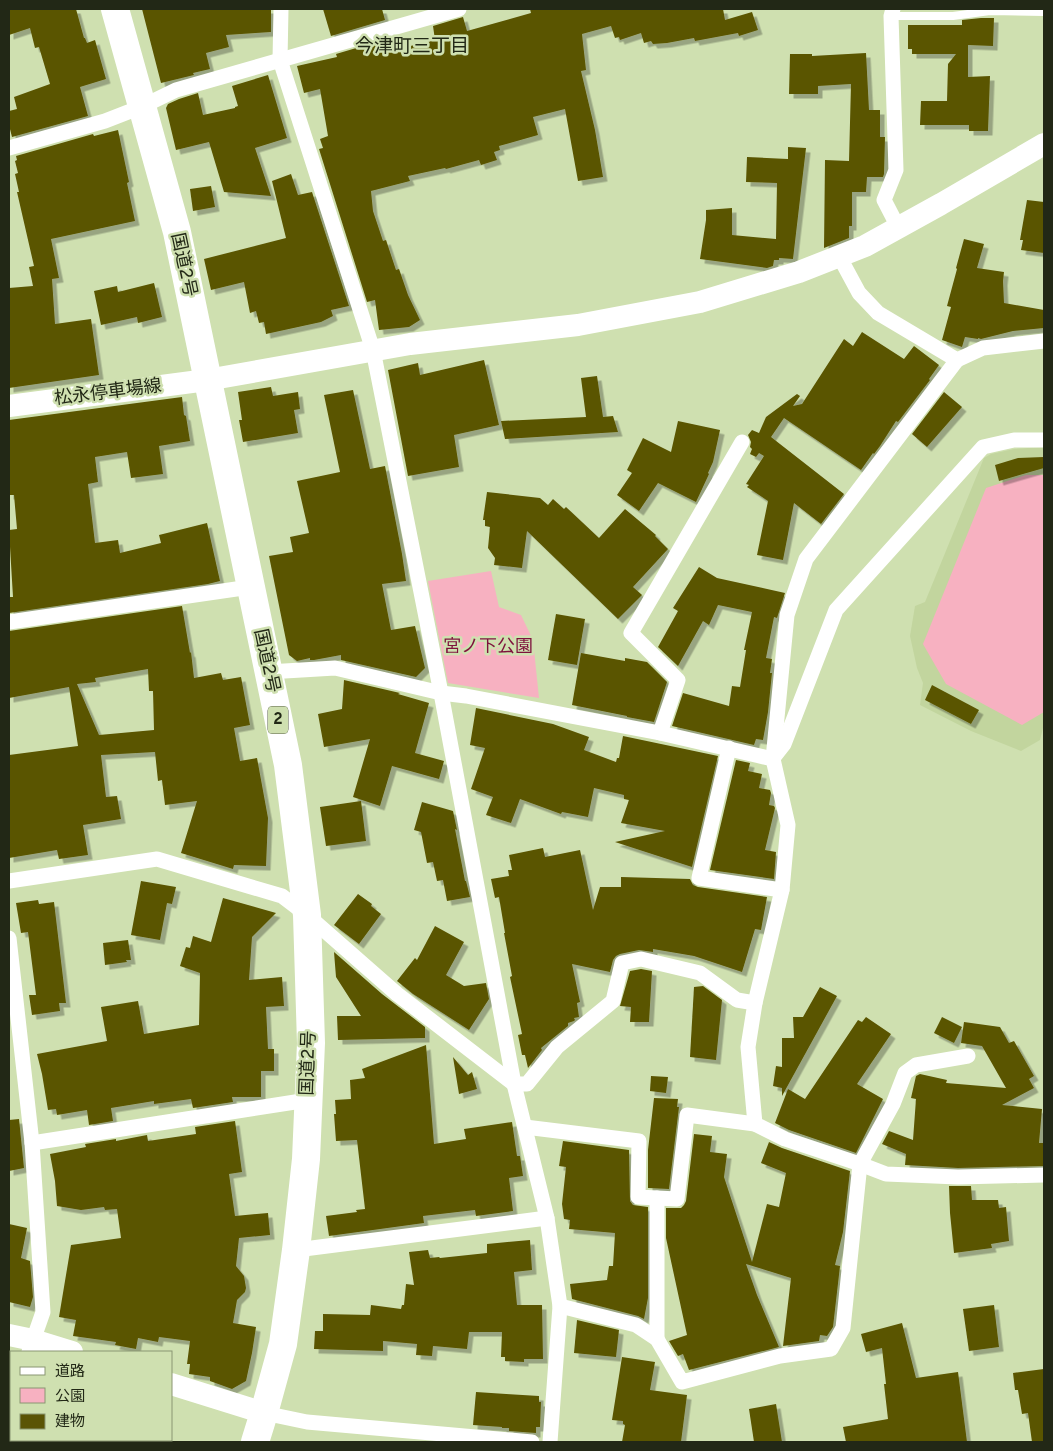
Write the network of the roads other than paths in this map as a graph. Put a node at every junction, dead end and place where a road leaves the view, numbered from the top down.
1 (115, 9) edge
2 (281, 9) edge
3 (459, 9) edge
4 (1044, 12) edge
5 (892, 13) edge
6 (280, 60) junction
7 (141, 106) junction
8 (1044, 144) edge
9 (9, 148) edge
10 (898, 227) junction
11 (839, 256) junction
12 (1044, 341) edge
13 (373, 350) junction
14 (957, 360) junction
15 (208, 380) junction
16 (9, 406) edge
17 (1044, 440) edge
18 (742, 442) dead end
19 (250, 587) junction
20 (9, 622) edge
21 (268, 672) junction
22 (441, 693) junction
23 (777, 716) junction
24 (795, 716) junction
25 (660, 733) junction
26 (729, 748) junction
27 (773, 759) junction
28 (9, 882) edge
29 (782, 890) junction
30 (307, 915) junction
31 (9, 938) edge
32 (755, 1003) junction
33 (968, 1056) dead end
34 (514, 1084) junction
35 (308, 1100) junction
36 (755, 1124) junction
37 (525, 1127) junction
38 (32, 1143) junction
39 (860, 1164) junction
40 (1044, 1175) edge
41 (656, 1198) junction
42 (547, 1218) junction
43 (296, 1250) junction
44 (560, 1306) junction
45 (9, 1335) edge
46 (657, 1340) junction
47 (31, 1346) edge
48 (65, 1351) edge
49 (172, 1384) edge
50 (264, 1413) junction
51 (254, 1442) edge
52 (532, 1442) edge
53 (550, 1442) edge

1 - 7 highway, 国道2号 / 2
2 - 6 street
3 - 6 street
4 - 5 lane
5 - 10 street
6 - 7 street
6 - 13 street
7 - 9 street
7 - 15 highway, 国道2号 / 2
8 - 10 street, 松永停車場線
10 - 11 street, 松永停車場線
11 - 13 street, 松永停車場線
11 - 14 street
12 - 14 street
13 - 15 street, 松永停車場線
13 - 22 street
14 - 23 street
15 - 16 street, 松永停車場線
15 - 19 highway, 国道2号 / 2
17 - 24 street
18 - 25 street
19 - 20 street
19 - 21 highway, 国道2号 / 2
21 - 22 street
21 - 30 highway, 国道2号 / 2
22 - 25 street
22 - 34 street
23 - 24 street
23 - 27 street
24 - 27 street
25 - 26 street
26 - 27 street
26 - 29 street
27 - 29 street
28 - 30 street
29 - 32 street
30 - 34 street
30 - 35 highway, 国道2号 / 2
31 - 38 street
32 - 34 street
32 - 36 street
33 - 39 street
34 - 37 street
35 - 38 street
35 - 43 highway, 国道2号 / 2
36 - 39 street
36 - 41 street
37 - 41 street
37 - 42 street
38 - 47 street
39 - 40 street
39 - 46 street
41 - 46 street
42 - 43 street
42 - 44 street
43 - 50 highway, 国道2号 / 2
44 - 46 street
44 - 53 street
45 - 47 street
47 - 48 street
49 - 50 street
50 - 51 highway, 国道2号 / 2
50 - 52 street

